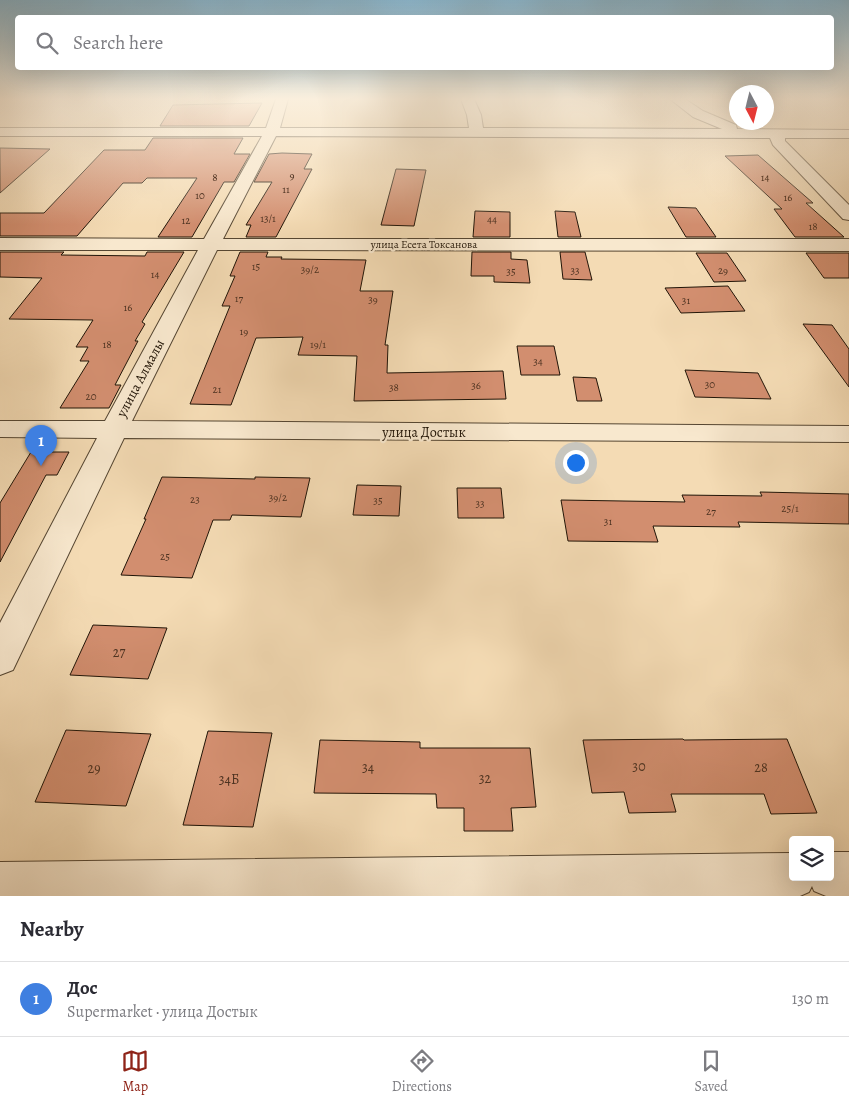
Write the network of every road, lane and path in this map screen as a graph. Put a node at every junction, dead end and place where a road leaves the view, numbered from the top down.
1 (267, 141) edge
2 (778, 141) edge
3 (849, 216) edge
4 (0, 244) edge
5 (209, 245) junction
6 (849, 245) edge
7 (0, 429) edge
8 (113, 430) junction
9 (849, 434) edge
10 (0, 659) edge
11 (834, 875) edge
12 (849, 875) edge
13 (789, 876) edge
14 (0, 885) edge

1 - 5 street, улица Алмалы
2 - 3 street
4 - 5 street, улица Есета Токсанова
5 - 6 street, улица Есета Токсанова
5 - 8 street, улица Алмалы
7 - 8 street, улица Достык
8 - 9 street, улица Достык
8 - 10 street, улица Алмалы
11 - 12 street
13 - 14 street

